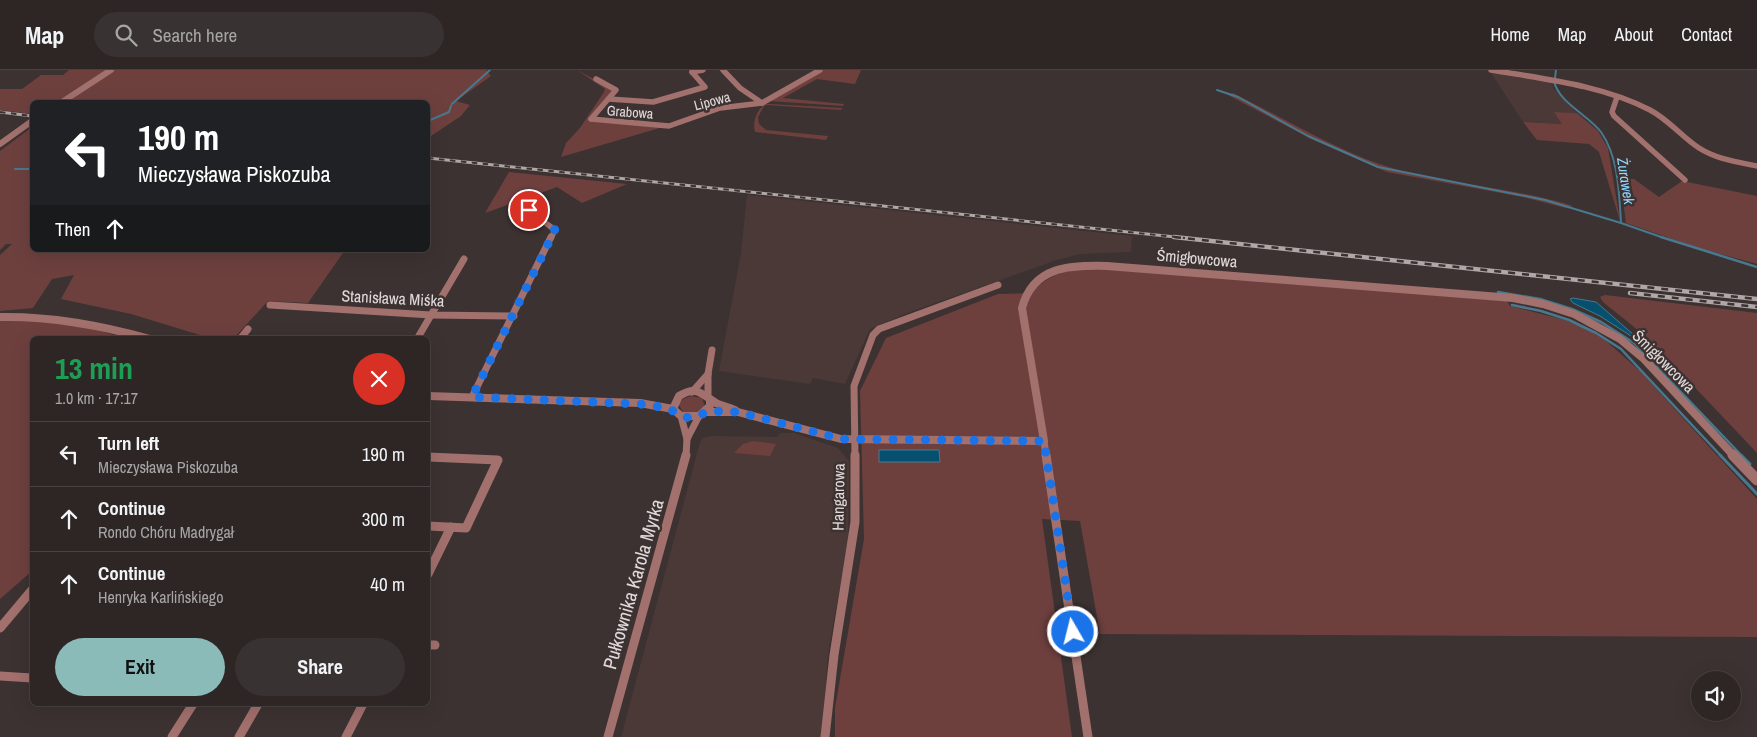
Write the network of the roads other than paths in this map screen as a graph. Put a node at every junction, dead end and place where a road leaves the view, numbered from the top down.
1 (111, 70) edge
2 (703, 70) edge
3 (723, 70) edge
4 (820, 70) edge
5 (1491, 70) edge
6 (596, 79) dead end
7 (1617, 97) junction
8 (609, 99) junction
9 (65, 100) edge
10 (762, 103) junction
11 (30, 123) edge
12 (669, 126) joint
13 (0, 144) edge
14 (1757, 166) edge
15 (1684, 180) dead end
16 (519, 204) dead end
17 (464, 259) dead end
18 (998, 285) dead end
19 (270, 305) dead end
20 (431, 315) junction
21 (514, 316) junction
22 (0, 317) edge
23 (248, 329) dead end
24 (139, 336) edge
25 (242, 336) edge
26 (419, 336) edge
27 (712, 350) dead end
28 (708, 374) junction
29 (692, 392) junction
30 (430, 396) edge
31 (472, 397) junction
32 (709, 397) junction
33 (677, 398) junction
34 (640, 404) junction
35 (673, 409) junction
36 (738, 412) junction
37 (702, 414) junction
38 (681, 416) junction
39 (687, 439) junction
40 (854, 440) junction
41 (1044, 441) junction
42 (430, 457) edge
43 (1757, 480) edge
44 (430, 526) edge
45 (451, 527) junction
46 (430, 570) edge
47 (30, 592) edge
48 (0, 628) edge
49 (0, 676) edge
50 (30, 678) edge
51 (192, 706) edge
52 (257, 706) edge
53 (362, 706) edge
54 (172, 737) edge
55 (239, 737) edge
56 (346, 737) edge
57 (608, 737) edge
58 (825, 737) edge
59 (1088, 737) edge

1 - 9 street
2 - 8 street
3 - 10 street
4 - 10 street
5 - 7 street
6 - 8 street
7 - 14 street
7 - 15 street
8 - 12 street, Grabowa
10 - 12 street, Lipowa
11 - 13 street
16 - 21 street
17 - 20 street
18 - 40 street, Hangarowa
19 - 20 street, Stanisława Miśka
20 - 21 street, Stanisława Miśka
20 - 26 street
21 - 31 street
22 - 24 street
23 - 25 street
27 - 28 street
28 - 29 street
28 - 32 street
29 - 32 street
29 - 33 street
30 - 31 street
31 - 34 street
32 - 36 street
32 - 37 street
33 - 34 street
33 - 35 street
34 - 35 street
35 - 38 street
36 - 37 street
36 - 40 street
37 - 38 street
37 - 39 street, Pułkownika Karola Myrka
38 - 39 street, Pułkownika Karola Myrka
39 - 57 street, Pułkownika Karola Myrka
40 - 41 street
40 - 58 street, Hangarowa
41 - 43 street, Śmigłowcowa
41 - 59 street, Śmigłowcowa
42 - 45 street
44 - 45 street
45 - 46 street
47 - 48 street
49 - 50 street
51 - 54 street
52 - 55 street
53 - 56 street

